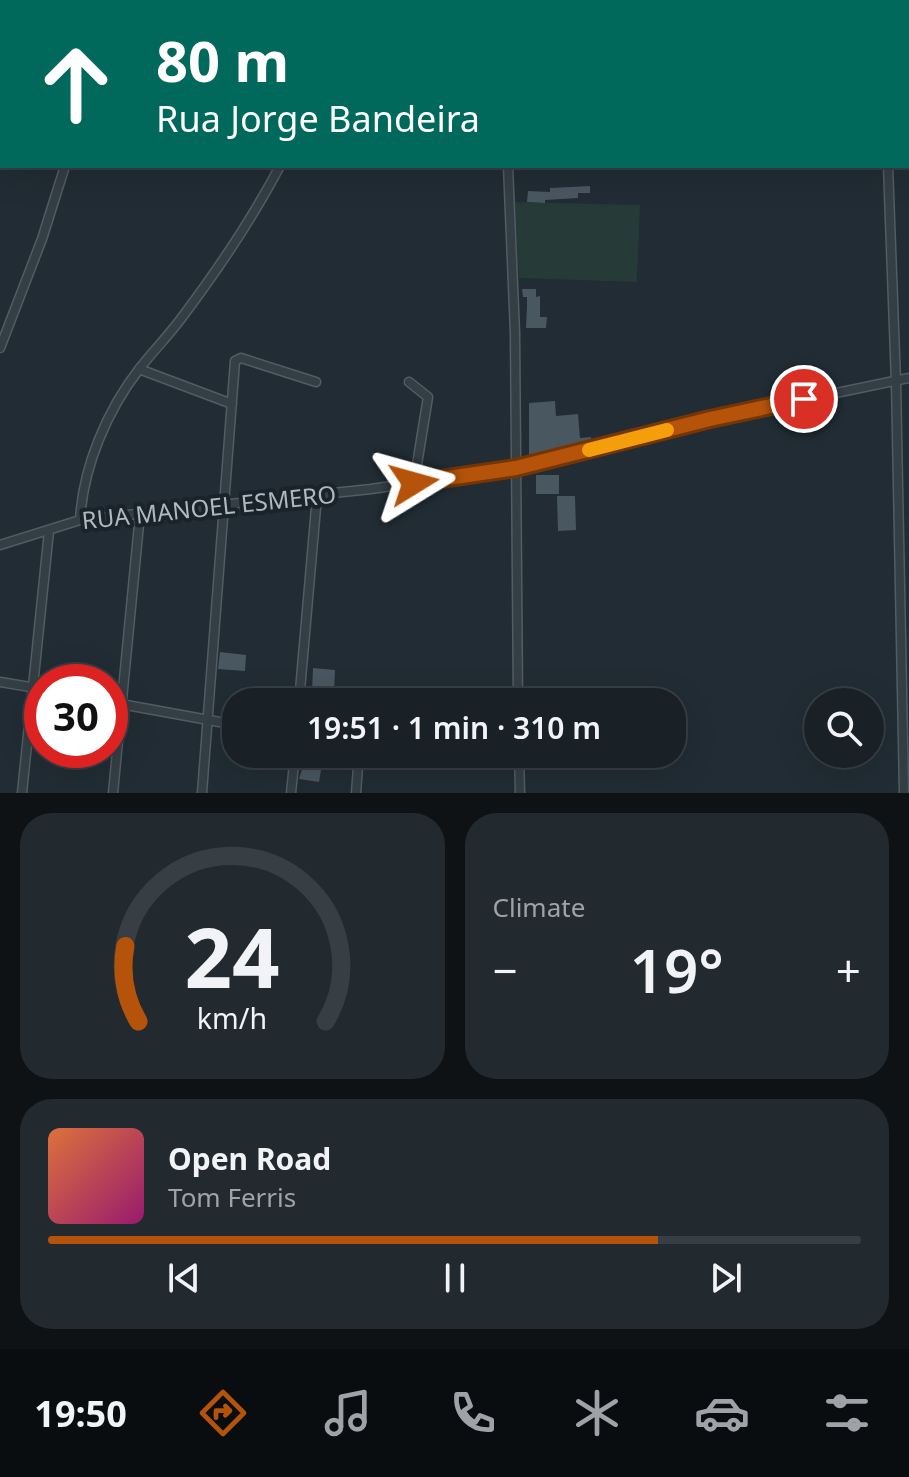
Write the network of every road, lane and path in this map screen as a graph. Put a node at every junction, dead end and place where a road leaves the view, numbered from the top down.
1 (64, 168) edge
2 (279, 168) edge
3 (508, 168) edge
4 (888, 168) edge
5 (0, 348) edge
6 (139, 369) junction
7 (909, 378) edge
8 (316, 382) dead end
9 (409, 382) dead end
10 (896, 382) junction
11 (232, 404) junction
12 (897, 443) junction
13 (909, 444) edge
14 (516, 468) junction
15 (414, 483) junction
16 (317, 496) junction
17 (224, 504) junction
18 (140, 514) junction
19 (80, 520) junction
20 (897, 522) junction
21 (909, 522) edge
22 (49, 531) junction
23 (0, 545) edge
24 (899, 598) junction
25 (909, 598) edge
26 (34, 664) edge
27 (127, 664) edge
28 (0, 682) edge
29 (24, 686) edge
30 (300, 688) edge
31 (518, 688) edge
32 (128, 706) edge
33 (207, 720) junction
34 (222, 723) edge
35 (24, 768) edge
36 (116, 768) edge
37 (294, 768) edge
38 (359, 768) edge
39 (519, 768) edge
40 (22, 793) edge
41 (113, 793) edge
42 (202, 793) edge
43 (291, 793) edge
44 (356, 793) edge
45 (520, 793) edge
46 (904, 793) edge

1 - 5 street
2 - 6 street
3 - 14 street
4 - 10 street
6 - 11 street
6 - 19 street
7 - 10 street, RUA MANOEL ESMERO
8 - 11 street
9 - 15 street
10 - 12 street
10 - 14 street, RUA MANOEL ESMERO
11 - 17 street
12 - 13 street
12 - 20 street
14 - 15 street, RUA MANOEL ESMERO
14 - 31 street
15 - 16 street, RUA MANOEL ESMERO
16 - 17 street, RUA MANOEL ESMERO
16 - 30 street
17 - 18 street, RUA MANOEL ESMERO
17 - 33 street
18 - 19 street, RUA MANOEL ESMERO
18 - 27 street
19 - 22 street, RUA MANOEL ESMERO
20 - 21 street
20 - 24 street
22 - 23 street, RUA MANOEL ESMERO
22 - 26 street
24 - 25 street
24 - 46 street
28 - 29 street
32 - 33 street
33 - 34 street
33 - 42 street
35 - 40 street
36 - 41 street
37 - 43 street
38 - 44 street
39 - 45 street

